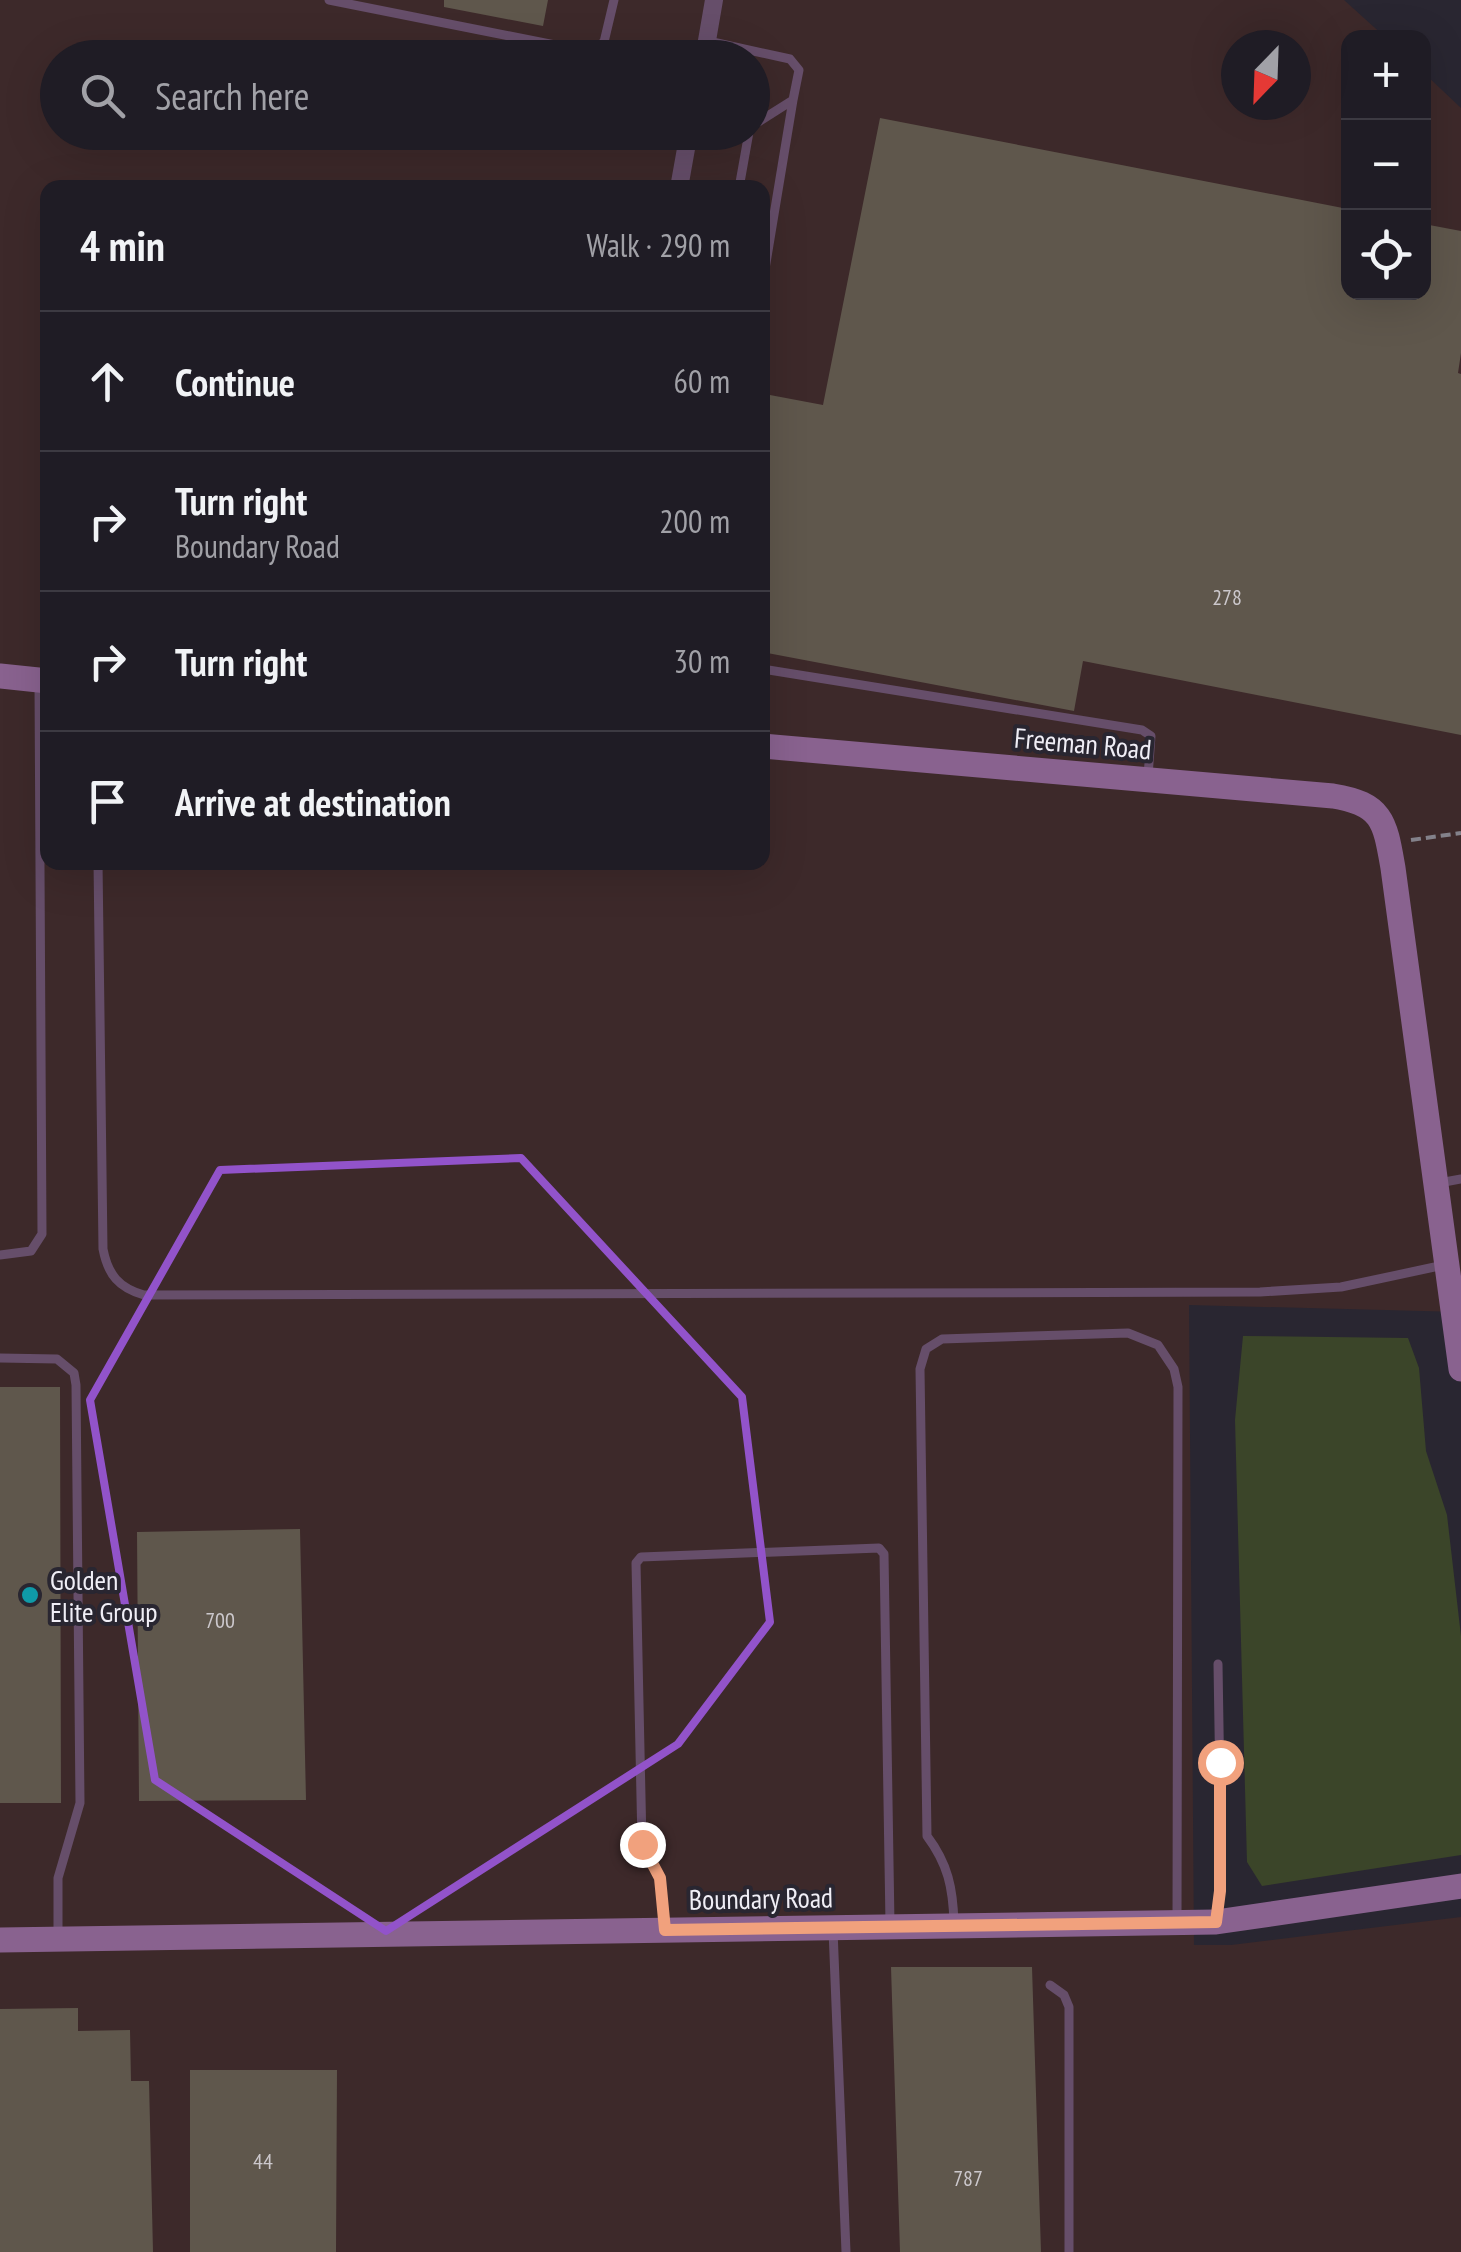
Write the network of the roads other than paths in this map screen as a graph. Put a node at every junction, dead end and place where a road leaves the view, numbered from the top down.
1 (330, 0) edge
2 (614, 0) edge
3 (714, 0) edge
4 (530, 40) edge
5 (604, 40) edge
6 (707, 40) edge
7 (770, 57) edge
8 (793, 100) junction
9 (770, 116) edge
10 (685, 150) edge
11 (747, 150) edge
12 (680, 180) edge
13 (741, 180) edge
14 (770, 239) edge
15 (770, 671) edge
16 (0, 676) edge
17 (40, 680) edge
18 (770, 747) edge
19 (1148, 778) junction
20 (43, 870) edge
21 (98, 870) edge
22 (1448, 1182) edge
23 (0, 1255) edge
24 (1447, 1265) junction
25 (1456, 1300) edge
26 (0, 1358) edge
27 (1461, 1369) edge
28 (1218, 1664) dead end
29 (1461, 1886) edge
30 (1177, 1922) junction
31 (1216, 1922) junction
32 (954, 1926) junction
33 (890, 1927) junction
34 (833, 1928) junction
35 (665, 1930) junction
36 (0, 1940) edge
37 (58, 1940) junction
38 (1050, 1985) dead end
39 (846, 2252) edge
40 (1069, 2252) edge

1 - 4 lane
2 - 5 lane
3 - 6 street
7 - 8 lane
8 - 9 lane
8 - 14 lane
10 - 12 street
11 - 13 lane
15 - 19 lane
16 - 17 street
18 - 19 street, Freeman Road
19 - 22 street, Freeman Road
20 - 23 lane
21 - 24 lane
22 - 24 street
24 - 25 street
25 - 27 street
26 - 37 lane
28 - 31 lane
29 - 31 street, Boundary Road
30 - 31 street, Boundary Road
30 - 32 street, Boundary Road
30 - 32 lane
32 - 33 street, Boundary Road
33 - 34 street, Boundary Road
33 - 35 lane
34 - 35 street, Boundary Road
34 - 39 lane
35 - 37 street, Boundary Road
36 - 37 street, Boundary Road
38 - 40 lane

